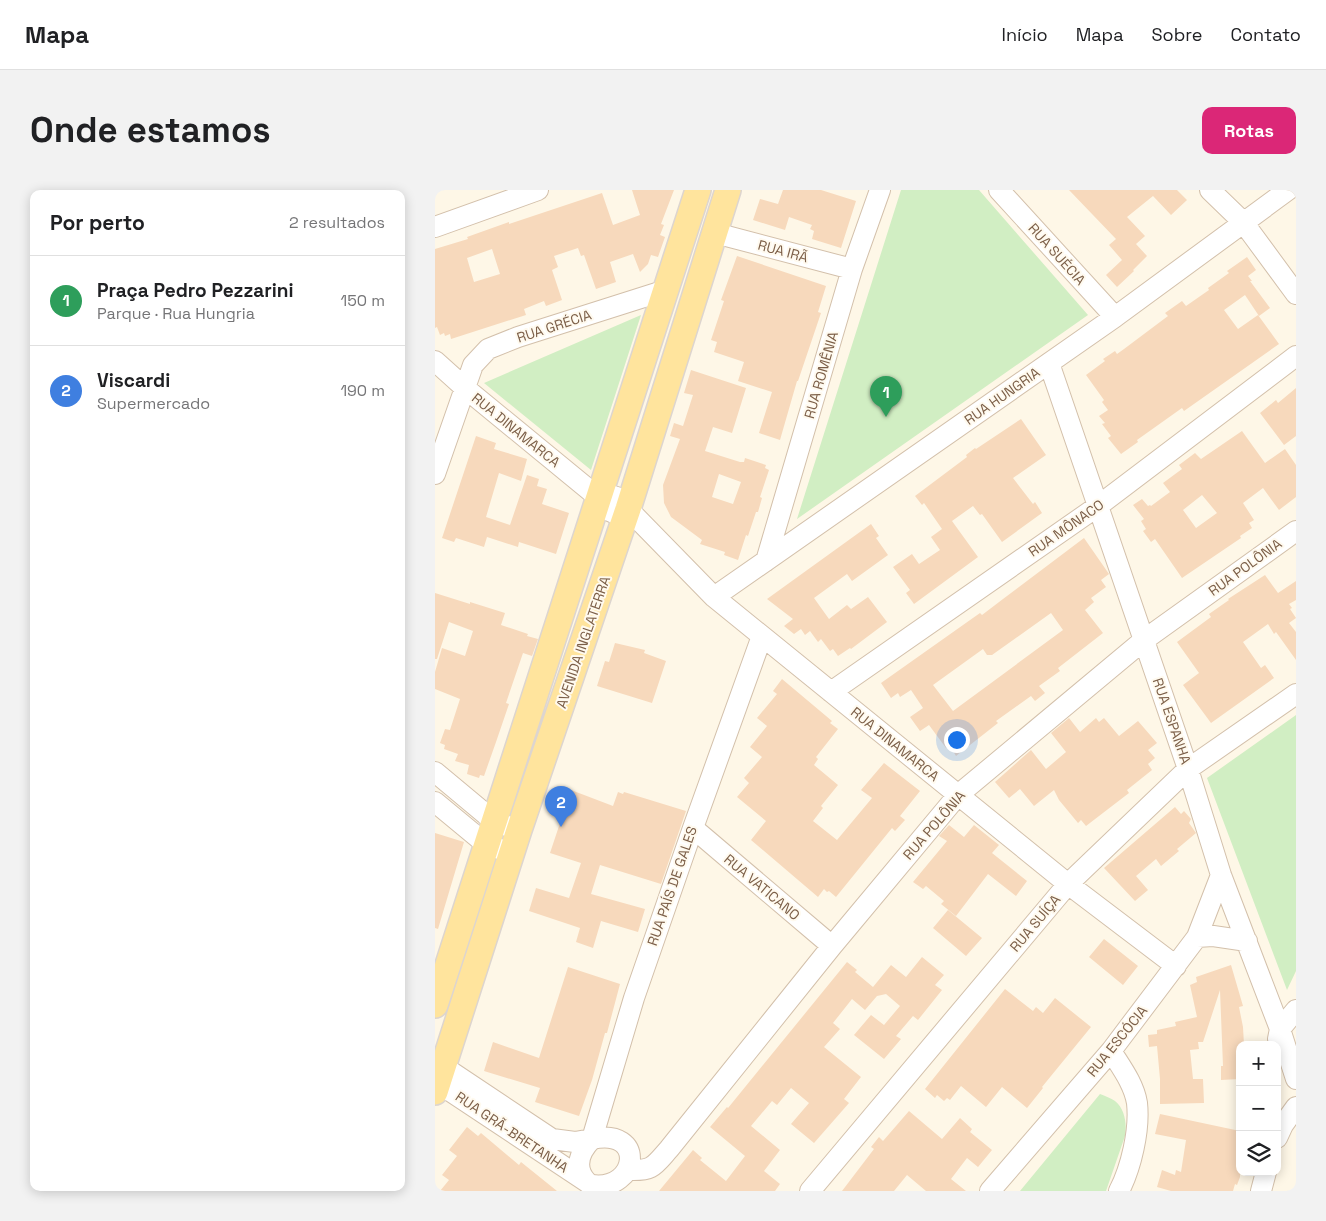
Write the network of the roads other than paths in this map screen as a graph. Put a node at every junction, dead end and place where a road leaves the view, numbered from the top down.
1 (538, 190) edge
2 (698, 190) edge
3 (728, 190) edge
4 (881, 190) edge
5 (999, 190) edge
6 (1210, 190) edge
7 (1288, 190) edge
8 (1243, 222) junction
9 (435, 226) edge
10 (686, 226) junction
11 (715, 233) junction
12 (852, 269) junction
13 (666, 290) junction
14 (1296, 294) edge
15 (1115, 317) junction
16 (1296, 356) edge
17 (435, 362) edge
18 (1049, 363) junction
19 (465, 388) junction
20 (435, 474) edge
21 (599, 498) junction
22 (782, 506) junction
23 (1098, 506) junction
24 (628, 509) junction
25 (1296, 531) edge
26 (804, 534) junction
27 (766, 561) junction
28 (714, 597) junction
29 (761, 636) junction
30 (1144, 640) junction
31 (831, 692) junction
32 (1296, 694) edge
33 (1188, 769) junction
34 (435, 772) edge
35 (957, 794) junction
36 (435, 802) edge
37 (693, 828) junction
38 (519, 830) junction
39 (491, 833) junction
40 (511, 853) junction
41 (1221, 875) junction
42 (1068, 884) junction
43 (1197, 937) junction
44 (1247, 941) junction
45 (832, 946) junction
46 (1175, 966) junction
47 (435, 1005) edge
48 (1296, 1010) edge
49 (1278, 1038) edge
50 (1111, 1051) junction
51 (437, 1076) edge
52 (1296, 1079) edge
53 (1296, 1107) edge
54 (1280, 1131) edge
55 (591, 1139) junction
56 (1265, 1176) edge
57 (631, 1179) edge
58 (593, 1186) edge
59 (810, 1191) edge
60 (990, 1191) edge
61 (1119, 1191) edge
62 (1261, 1191) edge

1 - 9 street
2 - 10 main road, AVENIDA INGLATERRA
3 - 11 main road, AVENIDA INGLATERRA
4 - 12 street, RUA ROMÊNIA
5 - 15 street, RUA SUÉCIA
6 - 8 street
7 - 8 street, RUA HUNGRIA
8 - 14 street
8 - 15 street, RUA HUNGRIA
10 - 11 street
10 - 13 main road, AVENIDA INGLATERRA
11 - 12 street, RUA IRÃ
11 - 24 main road, AVENIDA INGLATERRA
12 - 22 street, RUA ROMÊNIA
13 - 19 street, RUA GRÉCIA
13 - 21 main road, AVENIDA INGLATERRA
15 - 18 street, RUA HUNGRIA
16 - 23 street, RUA MÔNACO
17 - 19 street, RUA DINAMARCA
18 - 23 street, RUA ESPANHA
18 - 26 street, RUA HUNGRIA
19 - 20 street, RUA GRÉCIA
19 - 21 street, RUA DINAMARCA
21 - 24 street, RUA DINAMARCA
21 - 39 main road, AVENIDA INGLATERRA
22 - 26 street
22 - 27 street, RUA ROMÊNIA
23 - 30 street, RUA ESPANHA
23 - 31 street, RUA MÔNACO
24 - 28 street, RUA DINAMARCA
24 - 38 main road, AVENIDA INGLATERRA
25 - 30 street, RUA POLÔNIA
26 - 27 street, RUA HUNGRIA
27 - 28 street, RUA HUNGRIA
28 - 29 street, RUA DINAMARCA
29 - 31 street, RUA DINAMARCA
29 - 37 street, RUA PAÍS DE GALES
30 - 33 street, RUA ESPANHA
30 - 35 street, RUA POLÔNIA
31 - 35 street, RUA DINAMARCA
32 - 33 street, RUA SUÍÇA
33 - 41 street, RUA ESPANHA
33 - 42 street, RUA SUÍÇA
34 - 39 street
35 - 42 street, RUA DINAMARCA
35 - 45 street, RUA POLÔNIA
36 - 39 street
37 - 45 street, RUA VATICANO
37 - 55 street, RUA PAÍS DE GALES
38 - 39 street
38 - 40 main road, AVENIDA INGLATERRA
39 - 40 street
39 - 47 main road, AVENIDA INGLATERRA
40 - 51 main road, AVENIDA INGLATERRA
41 - 43 street, RUA ESCÓCIA
41 - 44 street, RUA ESPANHA
42 - 46 street, RUA DINAMARCA
42 - 59 street, RUA SUÍÇA
43 - 44 street
43 - 46 street, RUA ESCÓCIA
44 - 49 street, RUA ESPANHA
45 - 57 street, RUA POLÔNIA
46 - 50 street, RUA ESCÓCIA
48 - 49 street
49 - 52 street, RUA ESPANHA
50 - 60 street, RUA ESCÓCIA
50 - 61 street
51 - 55 street, RUA GRÃ-BRETANHA
51 - 58 street, RUA GRÃ-BRETANHA
53 - 54 street
55 - 57 street
55 - 58 street
56 - 62 street
57 - 58 street

